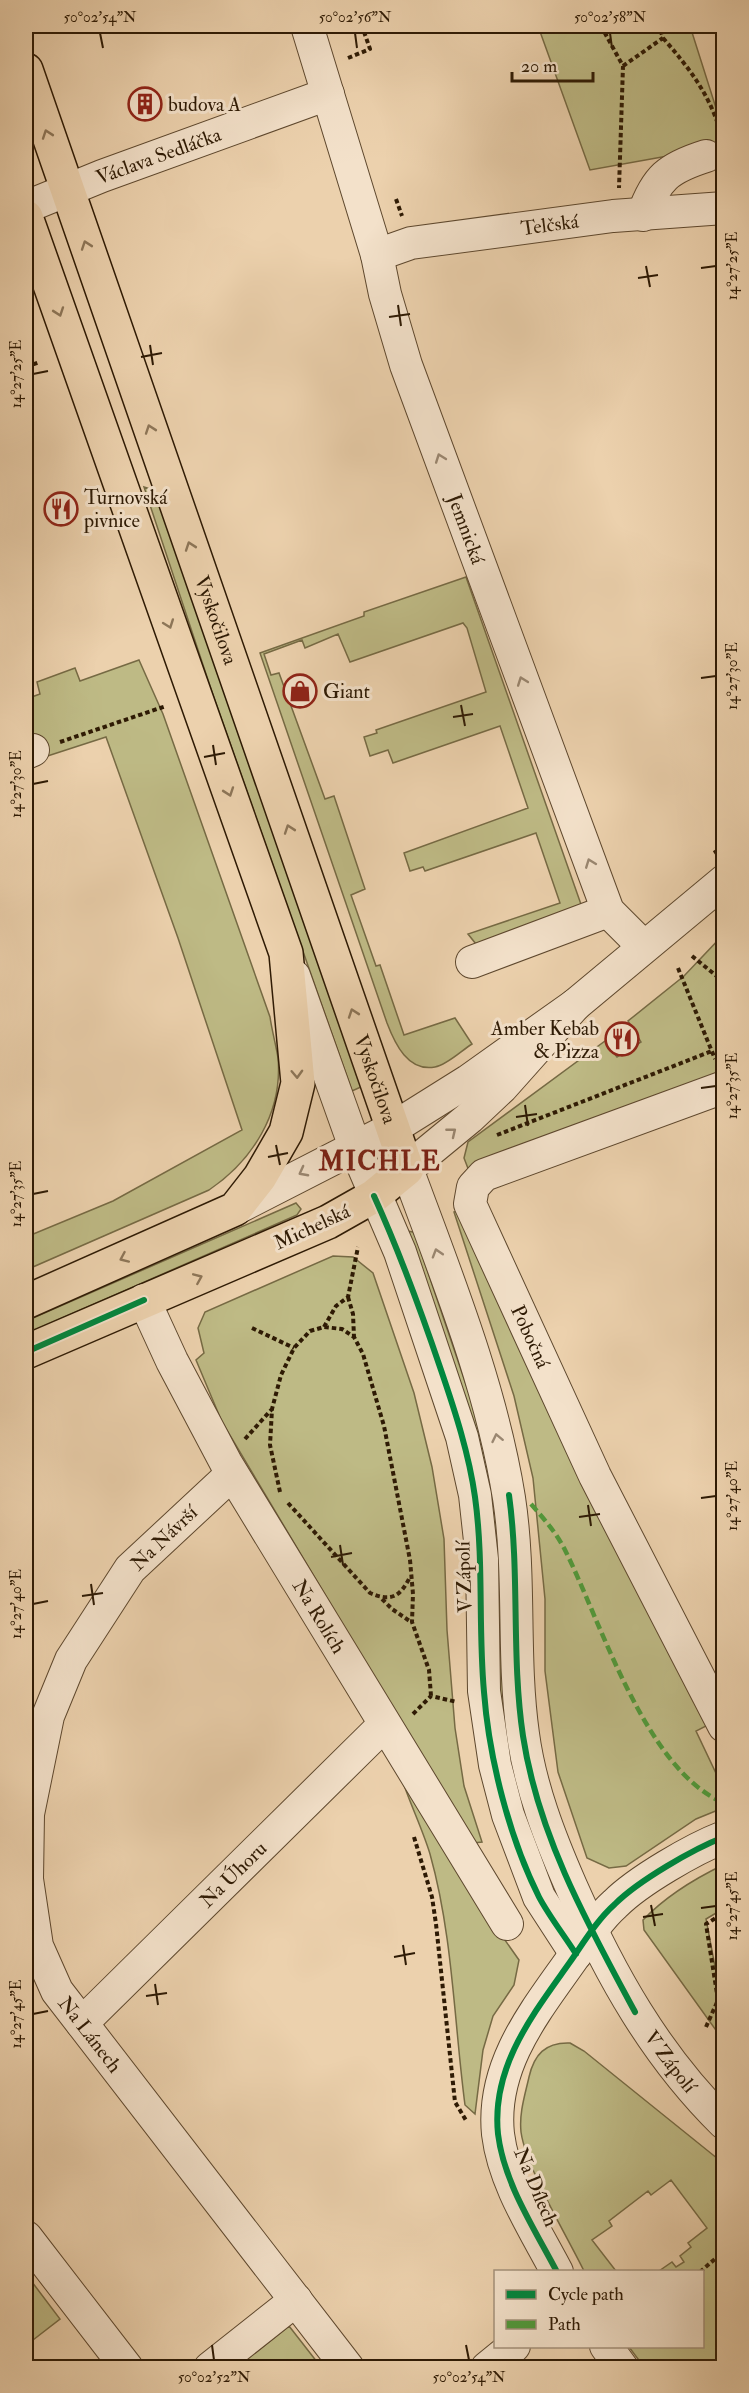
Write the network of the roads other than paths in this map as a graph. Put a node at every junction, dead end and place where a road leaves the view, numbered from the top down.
1 (307, 26) edge
2 (26, 70) edge
3 (328, 94) junction
4 (715, 148) edge
5 (66, 189) junction
6 (26, 207) edge
7 (723, 208) edge
8 (643, 215) junction
9 (26, 217) edge
10 (377, 255) junction
11 (723, 881) edge
12 (608, 911) junction
13 (643, 946) junction
14 (286, 953) junction
15 (472, 962) dead end
16 (575, 1005) junction
17 (721, 1077) edge
18 (393, 1128) junction
19 (355, 1147) junction
20 (407, 1169) junction
21 (374, 1196) junction
22 (236, 1209) junction
23 (144, 1300) junction
24 (26, 1302) edge
25 (26, 1352) edge
26 (229, 1468) junction
27 (37, 1718) edge
28 (723, 1726) edge
29 (388, 1732) junction
30 (723, 1838) edge
31 (507, 1924) dead end
32 (584, 1943) junction
33 (82, 2023) junction
34 (723, 2123) edge
35 (26, 2237) edge
36 (557, 2270) edge
37 (296, 2300) junction
38 (511, 2348) edge
39 (608, 2348) edge
40 (126, 2367) edge
41 (210, 2367) edge
42 (348, 2367) edge
43 (487, 2367) edge
44 (622, 2367) edge

1 - 3 street, Jemnická
5 -> 2 main road, Vyskočilova
3 - 5 street, Václava Sedláčka
3 - 10 street, Jemnická
4 - 8 street
5 - 6 street, Václava Sedláčka
18 -> 5 main road, Vyskočilova
7 - 8 street, Telčská
8 - 10 street, Telčská
9 -> 14 main road
12 -> 10 street, Jemnická
11 - 13 street, Michelská
12 - 13 street, Jemnická
12 - 15 street
13 - 16 street, Michelská
14 - 19 street
14 -> 22 main road
16 - 18 street, Michelská
20 -> 16 street, Michelská
17 - 28 street, Pobočná
18 - 19 street, Michelská
18 - 20 main road, Vyskočilova
19 - 21 street, V Zápolí
19 -> 22 street, Michelská
20 - 21 main road, Michelská
32 -> 20 street, V Zápolí
23 -> 21 main road, Michelská
21 - 32 street, V Zápolí
22 -> 24 main road, Michelská
23 - 25 main road, Michelská
23 - 26 street, Na Rolích
26 - 27 street, Na Návrší
26 - 29 street, Na Rolích
27 - 33 street, Na Lánech
29 - 31 street, Na Rolích
29 - 33 street, Na Úhoru
30 - 32 street, Na Dílech
32 - 34 street, V Zápolí
32 - 36 street, Na Dílech
33 - 37 street, Na Lánech
35 - 40 street
37 - 41 street
37 - 42 street, Na Lánech
38 - 43 street
39 - 44 street

